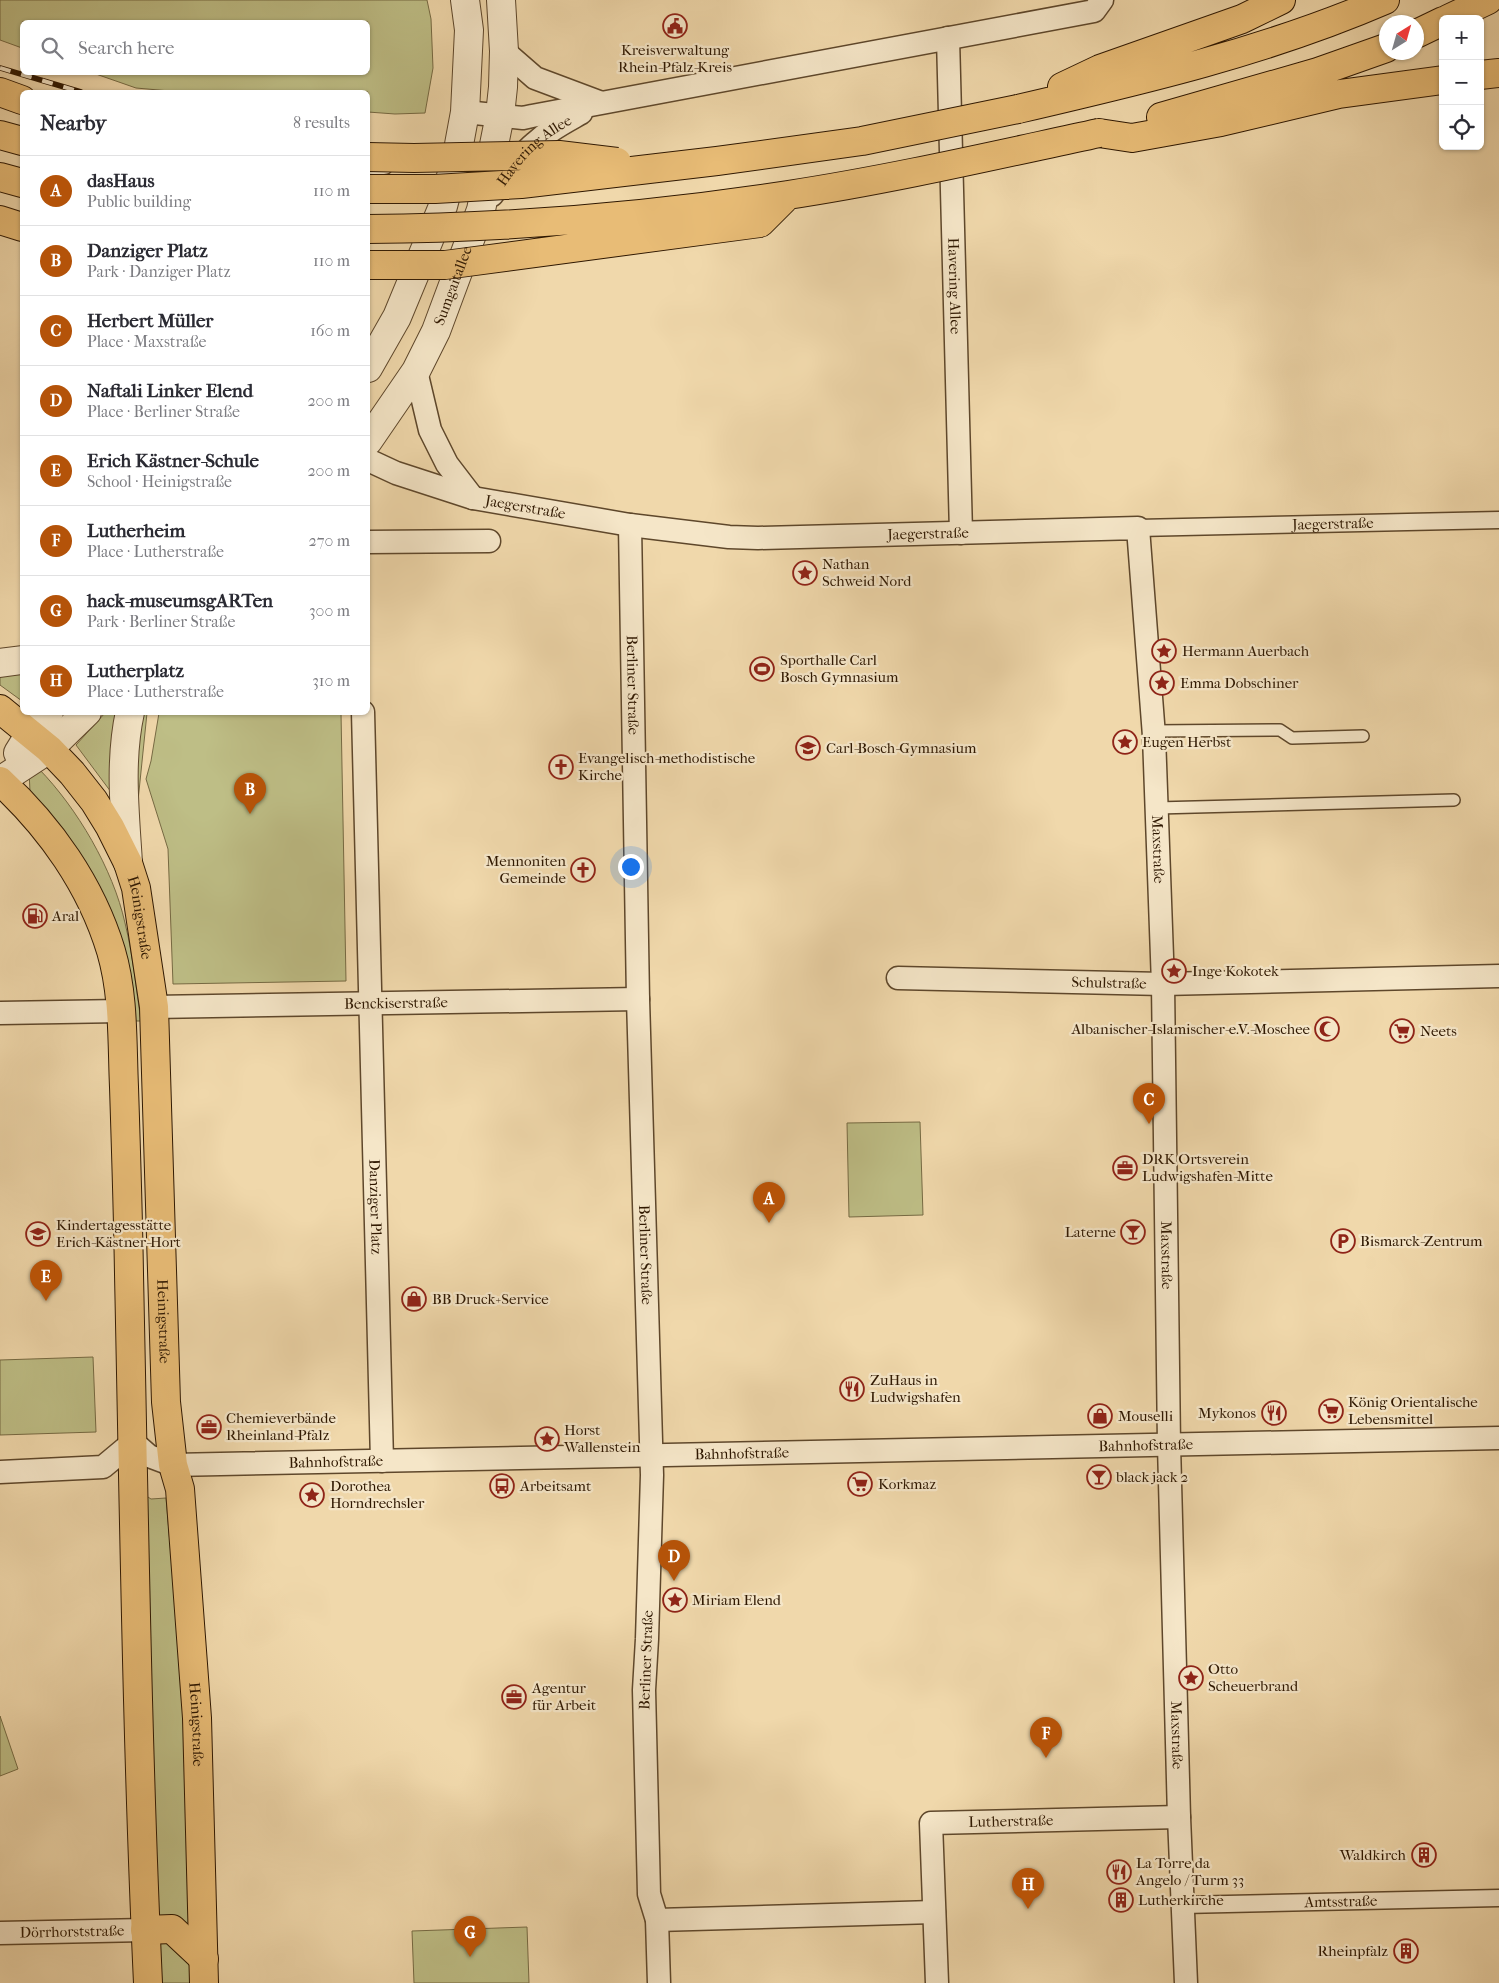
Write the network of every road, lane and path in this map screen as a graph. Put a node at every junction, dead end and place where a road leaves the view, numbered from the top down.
1 (465, 0) edge
2 (502, 0) edge
3 (1281, 0) edge
4 (1385, 0) edge
5 (1488, 0) edge
6 (1098, 5) edge
7 (1456, 15) edge
8 (1439, 23) edge
9 (1424, 30) edge
10 (948, 38) junction
11 (1379, 50) edge
12 (504, 51) junction
13 (1499, 73) edge
14 (1484, 75) edge
15 (1439, 81) edge
16 (0, 92) edge
17 (20, 99) edge
18 (600, 103) junction
19 (1018, 109) junction
20 (465, 112) junction
21 (500, 115) junction
22 (1099, 133) junction
23 (0, 135) edge
24 (20, 140) edge
25 (458, 150) junction
26 (370, 157) edge
27 (660, 168) junction
28 (370, 171) edge
29 (0, 177) edge
30 (20, 182) edge
31 (370, 190) edge
32 (788, 195) junction
33 (482, 210) junction
34 (0, 220) edge
35 (20, 226) edge
36 (370, 229) edge
37 (370, 265) edge
38 (370, 364) edge
39 (416, 371) junction
40 (370, 438) edge
41 (370, 461) edge
42 (472, 498) junction
43 (1499, 520) edge
44 (630, 525) junction
45 (1138, 528) junction
46 (961, 533) junction
47 (488, 541) dead end
48 (370, 542) edge
49 (20, 660) edge
50 (0, 663) edge
51 (0, 709) edge
52 (48, 715) edge
53 (82, 715) edge
54 (130, 715) edge
55 (364, 715) edge
56 (1153, 731) junction
57 (1363, 736) dead end
58 (40, 740) junction
59 (0, 781) edge
60 (1454, 800) dead end
61 (1156, 808) junction
62 (128, 863) junction
63 (1499, 976) edge
64 (898, 978) dead end
65 (1163, 984) junction
66 (638, 999) junction
67 (372, 1004) junction
68 (154, 1007) junction
69 (121, 1011) junction
70 (0, 1014) edge
71 (1499, 1438) edge
72 (133, 1442) junction
73 (1169, 1445) junction
74 (650, 1455) junction
75 (382, 1461) junction
76 (173, 1465) junction
77 (0, 1472) edge
78 (1179, 1817) junction
79 (1499, 1898) edge
80 (1183, 1905) junction
81 (934, 1912) junction
82 (657, 1920) junction
83 (145, 1930) junction
84 (0, 1933) edge
85 (204, 1971) edge
86 (148, 1983) edge
87 (659, 1983) edge
88 (936, 1983) edge
89 (1186, 1983) edge

1 - 20 street
2 - 12 street, Sumgaitallee
3 - 19 main road
4 - 19 main road
5 - 7 main road
6 - 10 street, Havering Allee
8 - 9 main road
10 - 18 street, Havering Allee
10 - 46 street, Havering Allee
11 - 22 main road
12 - 18 street, Havering Allee
12 - 21 street, Sumgaitallee
13 - 14 main road
15 - 22 main road
16 - 17 main road
18 - 21 street, Havering Allee
18 - 33 street, Havering Allee
19 - 27 main road, bridge
20 - 21 street, Havering Allee
20 - 25 street
21 - 33 street, Sumgaitallee
22 - 32 main road, bridge
23 - 24 main road
25 - 28 lane
25 - 38 street
26 - 27 main road, bridge
27 - 31 main road, bridge
29 - 30 main road
32 - 36 main road, bridge
32 - 37 main road, bridge
33 - 39 street, Sumgaitallee
34 - 35 main road
39 - 40 street, Sumgaitallee
39 - 42 street
41 - 42 street, Jaegerstraße
42 - 44 street, Jaegerstraße
43 - 45 street, Jaegerstraße
44 - 46 street, Jaegerstraße
44 - 66 street, Berliner Straße
45 - 46 street, Jaegerstraße
45 - 56 street, Maxstraße
47 - 48 street
49 - 50 street
51 - 58 main road, Heinigstraße
52 - 58 street
53 - 58 street
54 - 62 street
55 - 67 street, Danziger Platz
56 - 57 lane
56 - 61 street, Maxstraße
58 - 59 street
58 - 62 main road, Heinigstraße
59 - 69 main road
60 - 61 lane
61 - 65 street, Maxstraße
62 - 68 main road, Heinigstraße
63 - 65 street, Schulstraße
64 - 65 street, Schulstraße
65 - 73 street, Maxstraße
66 - 67 street, Benckiserstraße
66 - 74 street, Berliner Straße
67 - 68 street, Benckiserstraße
67 - 75 street, Danziger Platz
68 - 76 main road, Heinigstraße
69 - 70 street
69 - 72 main road
71 - 73 street, Bahnhofstraße
72 - 76 street, Bahnhofstraße
72 - 77 street
72 - 83 main road
73 - 74 street, Bahnhofstraße
73 - 78 street, Maxstraße
74 - 75 street, Bahnhofstraße
74 - 82 street, Berliner Straße
75 - 76 street, Bahnhofstraße
76 - 85 main road, Heinigstraße
78 - 80 street, Maxstraße
78 - 81 street, Lutherstraße
79 - 80 street, Amtsstraße
80 - 89 street, Maxstraße
81 - 82 street
81 - 88 street, Lutherstraße
82 - 87 street, Berliner Straße
83 - 84 street, Dörrhorststraße
83 - 85 main road
83 - 86 main road

